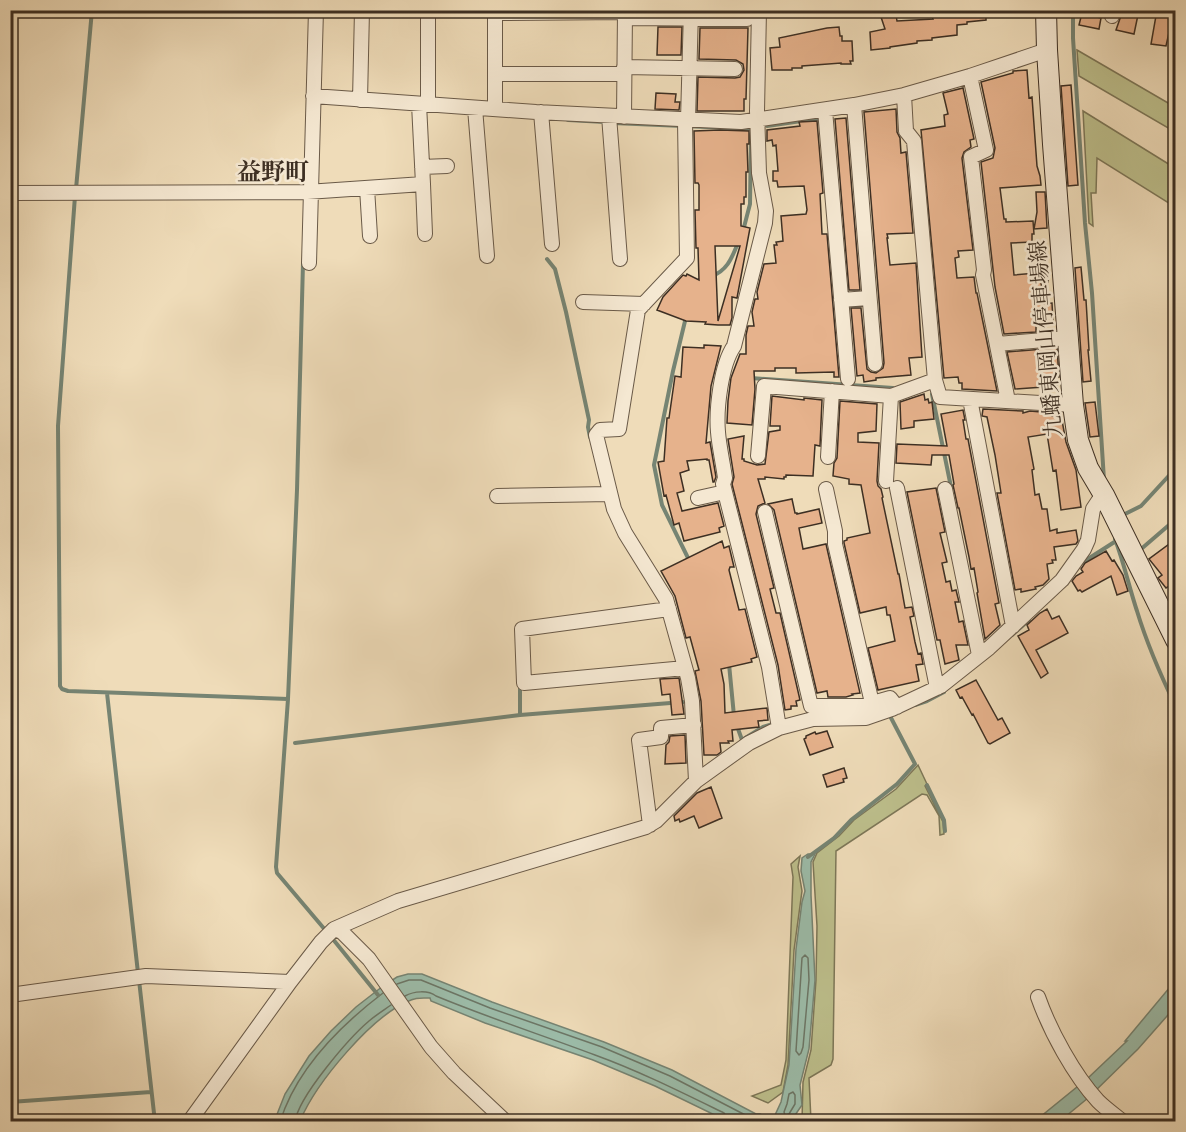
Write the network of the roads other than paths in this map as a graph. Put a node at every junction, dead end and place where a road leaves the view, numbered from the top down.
1 (316, 10) edge
2 (362, 10) edge
3 (428, 10) edge
4 (759, 10) edge
5 (1046, 10) edge
6 (495, 12) edge
7 (625, 13) edge
8 (691, 14) edge
9 (747, 19) dead end
10 (1047, 50) junction
11 (689, 68) junction
12 (735, 69) dead end
13 (624, 70) junction
14 (495, 74) junction
15 (970, 75) junction
16 (904, 95) junction
17 (313, 96) junction
18 (360, 100) junction
19 (854, 105) junction
20 (421, 107) junction
21 (495, 109) junction
22 (825, 110) junction
23 (476, 112) junction
24 (542, 112) junction
25 (624, 117) junction
26 (609, 120) junction
27 (753, 121) junction
28 (686, 123) junction
29 (447, 166) dead end
30 (422, 167) junction
31 (423, 184) junction
32 (368, 188) junction
33 (307, 192) junction
34 (10, 194) edge
35 (425, 234) dead end
36 (370, 236) dead end
37 (552, 244) dead end
38 (487, 256) dead end
39 (620, 259) dead end
40 (309, 263) dead end
41 (870, 298) junction
42 (842, 300) junction
43 (583, 302) dead end
44 (644, 304) junction
45 (1068, 338) junction
46 (997, 344) junction
47 (875, 364) dead end
48 (848, 379) dead end
49 (935, 380) junction
50 (832, 391) junction
51 (891, 396) junction
52 (1008, 398) junction
53 (970, 399) junction
54 (1073, 405) junction
55 (758, 456) dead end
56 (828, 457) dead end
57 (826, 489) dead end
58 (945, 489) dead end
59 (725, 492) junction
60 (606, 494) junction
61 (497, 495) dead end
62 (1104, 495) junction
63 (698, 498) dead end
64 (765, 512) dead end
65 (669, 609) junction
66 (1014, 626) junction
67 (1176, 640) edge
68 (980, 655) junction
69 (685, 668) junction
70 (936, 688) junction
71 (872, 703) junction
72 (897, 707) junction
73 (812, 713) junction
74 (778, 724) junction
75 (694, 725) junction
76 (696, 781) junction
77 (650, 825) junction
78 (331, 932) junction
79 (290, 982) junction
80 (10, 995) edge
81 (1038, 997) dead end
82 (505, 1121) edge
83 (189, 1122) edge
84 (1123, 1122) edge

1 - 17 street
2 - 18 street
3 - 20 street
4 - 27 street
5 - 10 main road, 九蟠東岡山停車場線
6 - 7 street
6 - 14 street
7 - 8 street
7 - 13 street
8 - 9 street
8 - 11 street
10 - 15 street
10 - 45 main road, 九蟠東岡山停車場線
11 - 12 street
11 - 13 street
11 - 28 street
13 - 14 street
13 - 25 street
14 - 21 street
15 - 16 street
15 - 46 street
16 - 19 street
16 - 49 street
17 - 18 street
17 - 33 street
18 - 20 street
19 - 22 street
19 - 41 street
20 - 23 street
20 - 30 street
21 - 23 street
21 - 24 street
22 - 27 street
22 - 42 street
23 - 38 street
24 - 26 street
24 - 37 street
25 - 26 street
25 - 28 street
26 - 39 street
27 - 28 street
27 - 59 street
28 - 44 street
29 - 30 street
30 - 31 street
31 - 32 street
31 - 35 street
32 - 33 street
32 - 36 street
33 - 34 street
33 - 40 street
41 - 42 street
41 - 47 street
42 - 48 street
43 - 44 street
44 - 60 street
45 - 46 street
45 - 54 main road, 九蟠東岡山停車場線
46 - 52 street
49 - 51 street
49 - 53 street
50 - 51 street
50 - 55 street
50 - 56 street
51 - 70 street
52 - 53 street
52 - 54 street
53 - 66 street
54 - 62 main road, 九蟠東岡山停車場線
57 - 71 street
58 - 68 street
59 - 63 street
59 - 74 street
60 - 61 street
60 - 65 street
62 - 66 street
62 - 67 main road, 九蟠東岡山停車場線
64 - 73 street
65 - 69 street
65 - 69 street
66 - 68 street
68 - 70 street
69 - 75 street
70 - 72 street
71 - 72 street
71 - 73 street
72 - 73 street
73 - 74 street
74 - 76 street
75 - 76 street
75 - 77 street
76 - 77 street
77 - 78 street
78 - 79 street
78 - 82 street
79 - 80 street
79 - 83 street
81 - 84 street

